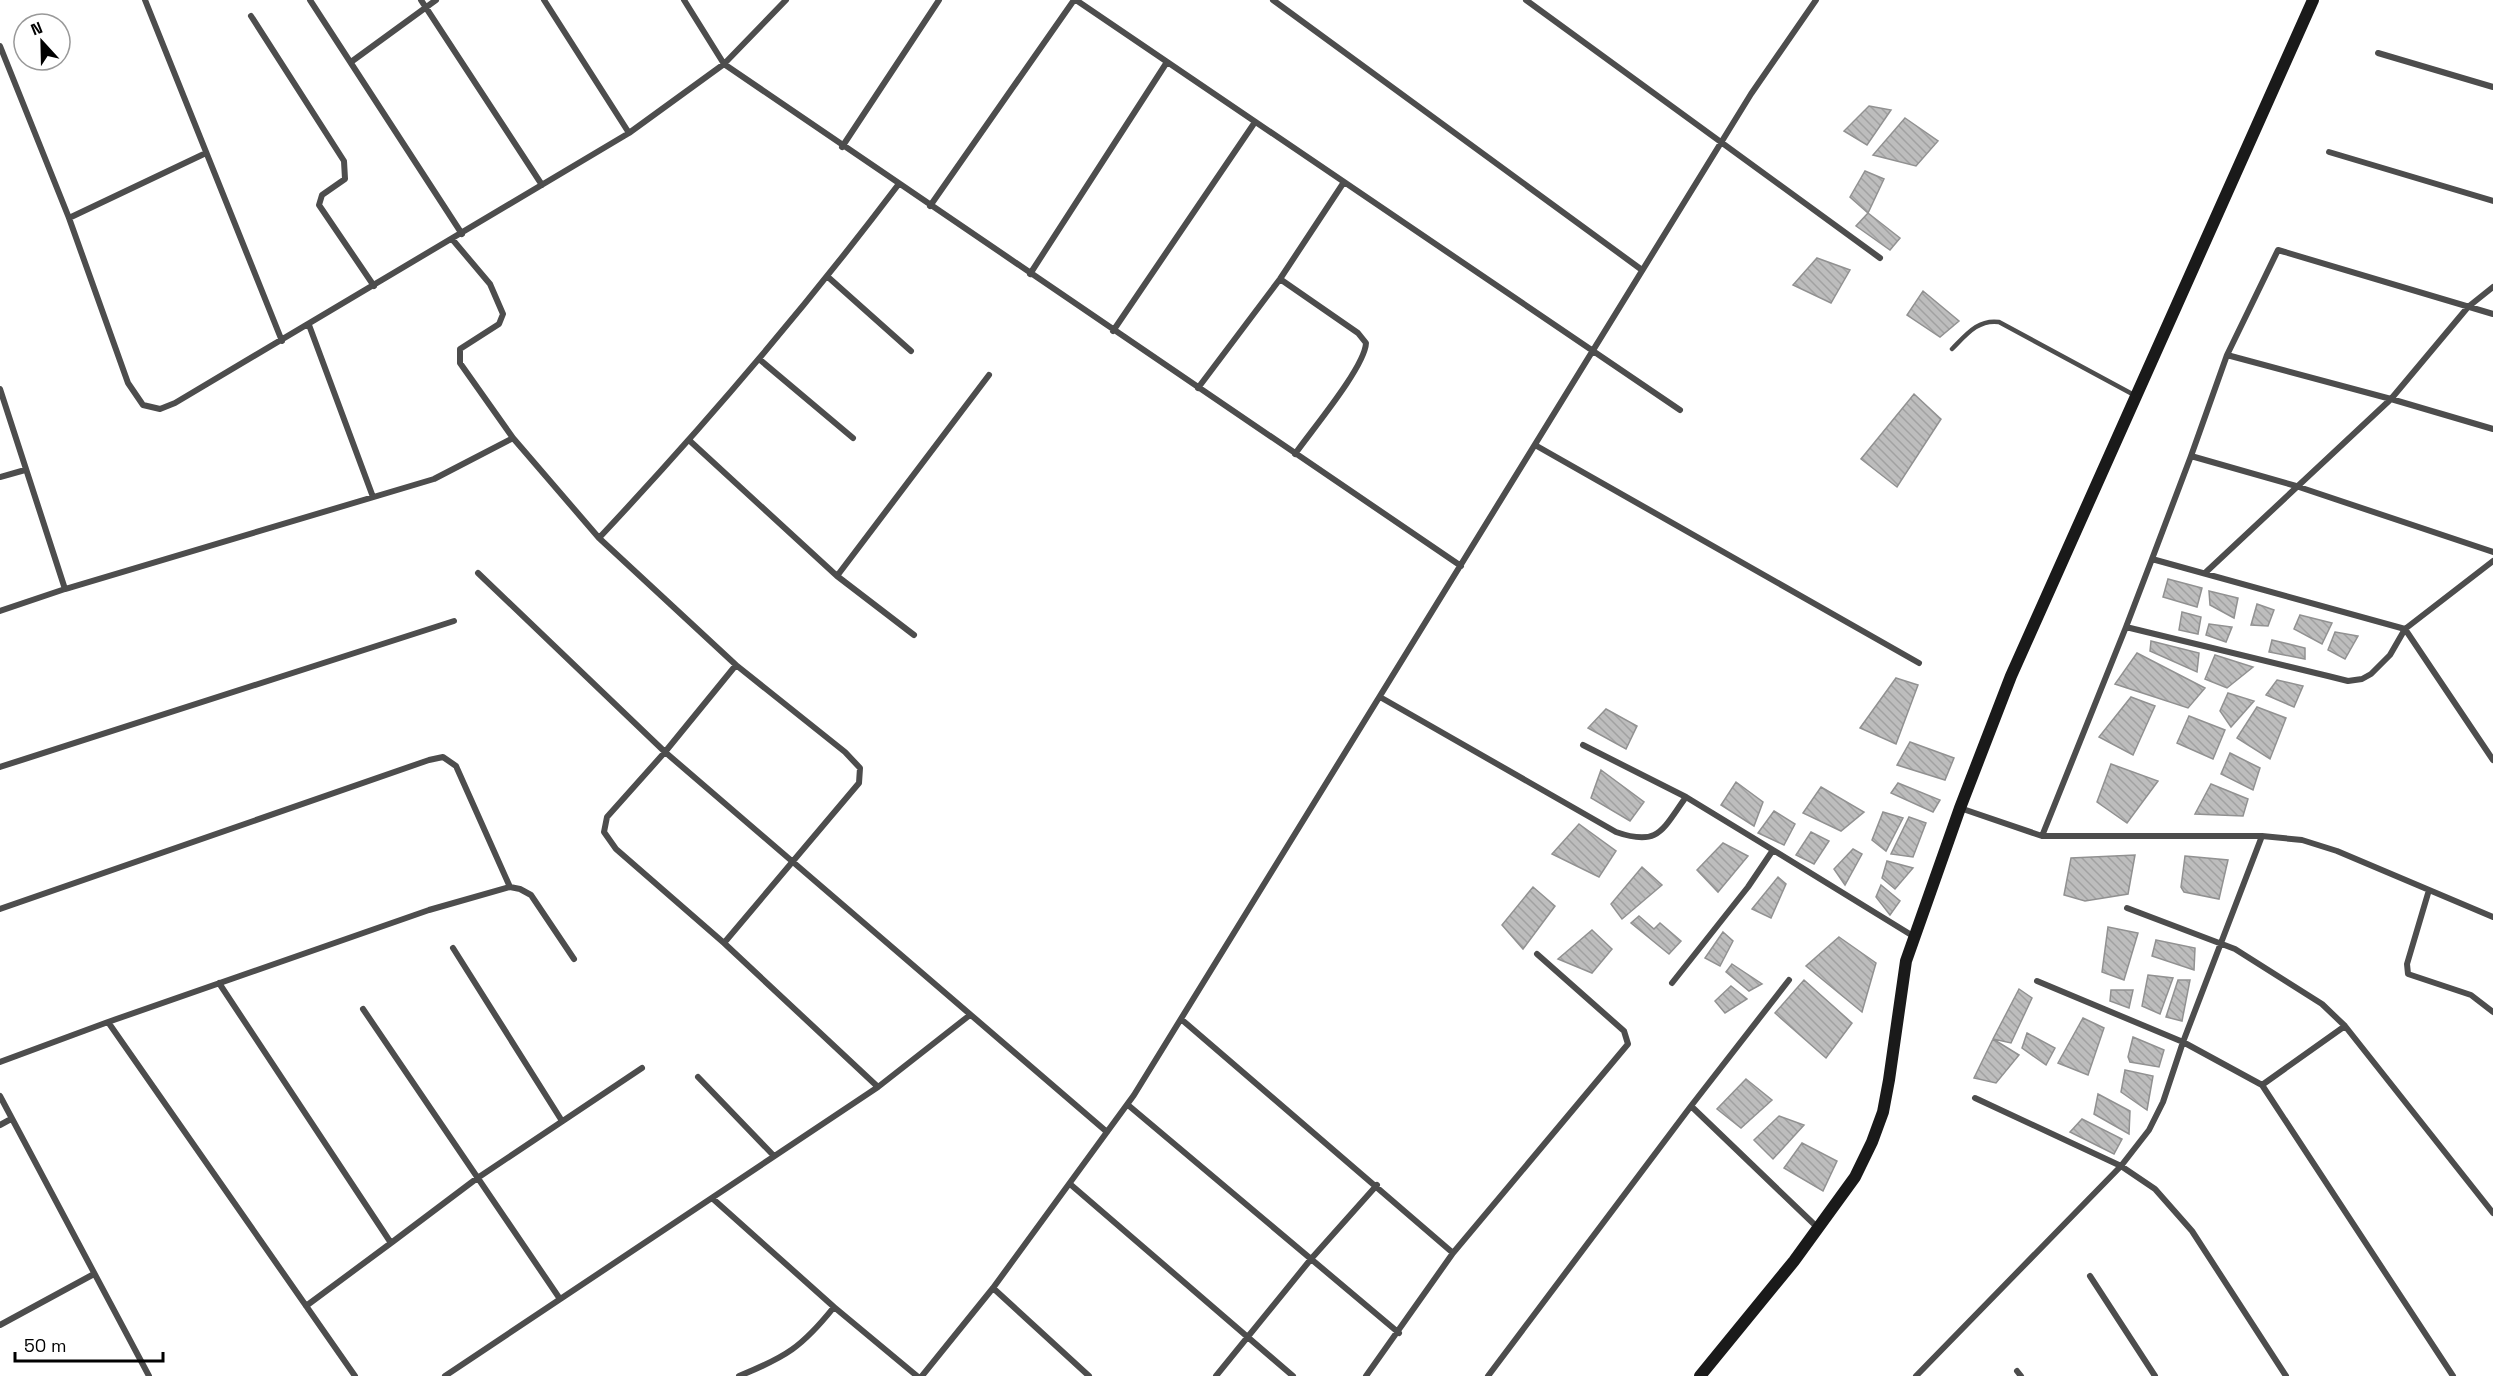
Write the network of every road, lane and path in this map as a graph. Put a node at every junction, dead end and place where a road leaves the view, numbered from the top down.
1 (145, 0) edge
2 (310, 0) edge
3 (421, 0) edge
4 (436, 0) edge
5 (544, 0) edge
6 (684, 0) edge
7 (786, 0) edge
8 (939, 0) edge
9 (1075, 0) edge
10 (1273, 0) edge
11 (1526, 0) edge
12 (1816, 0) edge
13 (2313, 0) edge
14 (426, 8) junction
15 (251, 16) dead end
16 (0, 46) edge
17 (2378, 53) dead end
18 (351, 62) junction
19 (1167, 62) junction
20 (724, 64) junction
21 (2493, 87) edge
22 (1255, 122) junction
23 (629, 133) junction
24 (1721, 143) junction
25 (843, 147) junction
26 (2329, 152) dead end
27 (206, 153) junction
28 (1344, 182) junction
29 (898, 184) junction
30 (542, 185) junction
31 (2493, 201) edge
32 (930, 206) junction
33 (69, 218) junction
34 (462, 234) junction
35 (452, 239) junction
36 (1880, 258) dead end
37 (1642, 270) junction
38 (1030, 274) junction
39 (828, 277) junction
40 (1280, 279) junction
41 (374, 286) junction
42 (2493, 287) edge
43 (2468, 307) junction
44 (2493, 314) edge
45 (309, 325) junction
46 (1113, 331) junction
47 (282, 341) junction
48 (1952, 349) dead end
49 (911, 351) dead end
50 (1593, 351) junction
51 (2227, 355) junction
52 (759, 359) junction
53 (989, 375) dead end
54 (1198, 388) junction
55 (0, 389) edge
56 (2138, 397) junction
57 (2391, 399) junction
58 (1680, 410) dead end
59 (2493, 429) edge
60 (513, 438) junction
61 (853, 438) dead end
62 (690, 441) junction
63 (1535, 445) junction
64 (1295, 454) junction
65 (2192, 456) junction
66 (25, 470) junction
67 (0, 477) edge
68 (2296, 486) junction
69 (373, 497) junction
70 (599, 538) junction
71 (2493, 552) edge
72 (2152, 559) junction
73 (2493, 561) edge
74 (1461, 566) junction
75 (478, 573) dead end
76 (2205, 573) junction
77 (837, 576) junction
78 (65, 589) junction
79 (0, 611) edge
80 (454, 621) dead end
81 (2126, 627) junction
82 (2406, 628) junction
83 (914, 635) dead end
84 (1919, 663) dead end
85 (736, 665) junction
86 (1380, 697) junction
87 (1583, 745) dead end
88 (665, 752) junction
89 (2492, 755) edge
90 (0, 767) edge
91 (1686, 797) junction
92 (1960, 808) junction
93 (2042, 836) junction
94 (2262, 836) junction
95 (1773, 850) junction
96 (791, 861) junction
97 (510, 887) junction
98 (2429, 890) junction
99 (2127, 908) dead end
100 (0, 909) edge
101 (2493, 917) edge
102 (1913, 936) junction
103 (724, 942) junction
104 (2221, 944) junction
105 (453, 948) dead end
106 (1538, 954) dead end
107 (574, 958) dead end
108 (1789, 980) dead end
109 (2037, 981) dead end
110 (219, 983) junction
111 (1672, 983) dead end
112 (363, 1010) dead end
113 (2493, 1012) edge
114 (970, 1015) junction
115 (1181, 1019) junction
116 (108, 1022) junction
117 (2345, 1026) junction
118 (2183, 1042) junction
119 (0, 1062) edge
120 (642, 1068) dead end
121 (698, 1077) dead end
122 (2262, 1085) junction
123 (878, 1086) junction
124 (0, 1096) edge
125 (1975, 1098) dead end
126 (1128, 1105) junction
127 (1691, 1106) junction
128 (11, 1119) junction
129 (562, 1121) junction
130 (0, 1125) edge
131 (1107, 1132) junction
132 (774, 1156) junction
133 (2121, 1166) junction
134 (476, 1179) junction
135 (1070, 1184) junction
136 (1377, 1185) junction
137 (712, 1198) junction
138 (2493, 1213) edge
139 (1817, 1227) junction
140 (391, 1243) junction
141 (1453, 1253) junction
142 (1311, 1259) junction
143 (94, 1274) junction
144 (2090, 1276) dead end
145 (993, 1288) junction
146 (560, 1299) junction
147 (306, 1306) junction
148 (834, 1307) junction
149 (0, 1325) edge
150 (1399, 1333) junction
151 (1250, 1338) junction
152 (149, 1376) edge
153 (355, 1376) edge
154 (445, 1376) edge
155 (739, 1376) edge
156 (920, 1376) edge
157 (1089, 1376) edge
158 (1216, 1376) edge
159 (1293, 1376) edge
160 (1366, 1376) edge
161 (1488, 1376) edge
162 (1701, 1376) edge
163 (1916, 1376) edge
164 (2156, 1376) edge
165 (2286, 1376) edge
166 (2453, 1376) edge

1 - 27 street
2 - 18 street
3 - 14 street
4 - 14 street
5 - 23 street
6 - 20 street
7 - 20 street
8 - 25 street
9 - 19 street
9 - 32 street
10 - 37 street
11 - 24 street
12 - 24 street
13 - 56 street
14 - 18 street
14 - 30 street
15 - 41 street
16 - 33 street
17 - 21 street
18 - 34 street
19 - 22 street
19 - 38 street
20 - 23 street
20 - 25 street
22 - 28 street
22 - 46 street
23 - 30 street
24 - 36 street
24 - 37 street
25 - 29 street
26 - 31 street
27 - 33 street
27 - 47 street
28 - 40 street
28 - 50 street
29 - 32 street
29 - 39 street
30 - 34 street
32 - 38 street
33 - 47 street
34 - 35 street
35 - 41 street
35 - 60 street
37 - 50 street
38 - 46 street
39 - 49 street
39 - 52 street
40 - 54 street
40 - 64 street
41 - 45 street
42 - 43 street
43 - 44 street
43 - 51 street
43 - 57 street
45 - 47 street
45 - 69 street
46 - 54 street
48 - 56 lane
50 - 58 street
50 - 63 street
51 - 57 street
51 - 65 street
52 - 61 street
52 - 62 street
53 - 77 street
54 - 64 street
55 - 66 street
56 - 92 street
57 - 59 street
57 - 68 street
60 - 69 street
60 - 70 street
62 - 70 street
62 - 77 street
63 - 74 street
63 - 84 street
64 - 74 street
65 - 68 street
65 - 72 street
66 - 67 street
66 - 78 street
68 - 71 street
68 - 76 street
69 - 78 street
70 - 85 street
72 - 76 street
72 - 81 street
73 - 82 street
74 - 86 street
75 - 88 street
76 - 82 street
77 - 83 street
78 - 79 street
80 - 90 street
81 - 82 street
81 - 93 street
82 - 89 street
85 - 88 street
85 - 96 street
86 - 91 street
86 - 115 street
87 - 91 street
88 - 96 street
88 - 103 street
91 - 95 street
92 - 93 street
92 - 102 street
93 - 94 street
94 - 98 street
94 - 104 street
95 - 102 street
95 - 111 street
96 - 103 street
96 - 114 street
97 - 100 street
97 - 107 street
97 - 110 street
98 - 101 street
98 - 113 street
99 - 104 street
102 - 139 street
103 - 123 street
104 - 117 street
104 - 118 street
105 - 129 street
106 - 141 street
108 - 127 street
109 - 118 street
110 - 116 street
110 - 140 street
112 - 134 street
114 - 123 street
114 - 131 street
115 - 126 street
115 - 136 street
116 - 119 street
116 - 147 street
117 - 122 street
117 - 138 street
118 - 122 street
118 - 133 street
120 - 129 street
121 - 132 street
122 - 166 street
123 - 132 street
124 - 128 street
125 - 133 street
126 - 131 street
126 - 142 street
127 - 139 street
127 - 161 street
128 - 130 street
128 - 143 street
129 - 134 street
131 - 135 street
132 - 137 street
133 - 163 street
133 - 165 street
134 - 140 street
134 - 146 street
135 - 145 street
135 - 151 street
136 - 141 street
136 - 142 street
137 - 146 street
137 - 148 street
139 - 162 street
140 - 147 street
141 - 150 street
142 - 150 street
142 - 151 street
143 - 149 street
143 - 152 street
144 - 164 street
145 - 156 street
145 - 157 street
146 - 154 street
147 - 153 street
148 - 155 street
148 - 156 street
150 - 160 street
151 - 158 street
151 - 159 street

